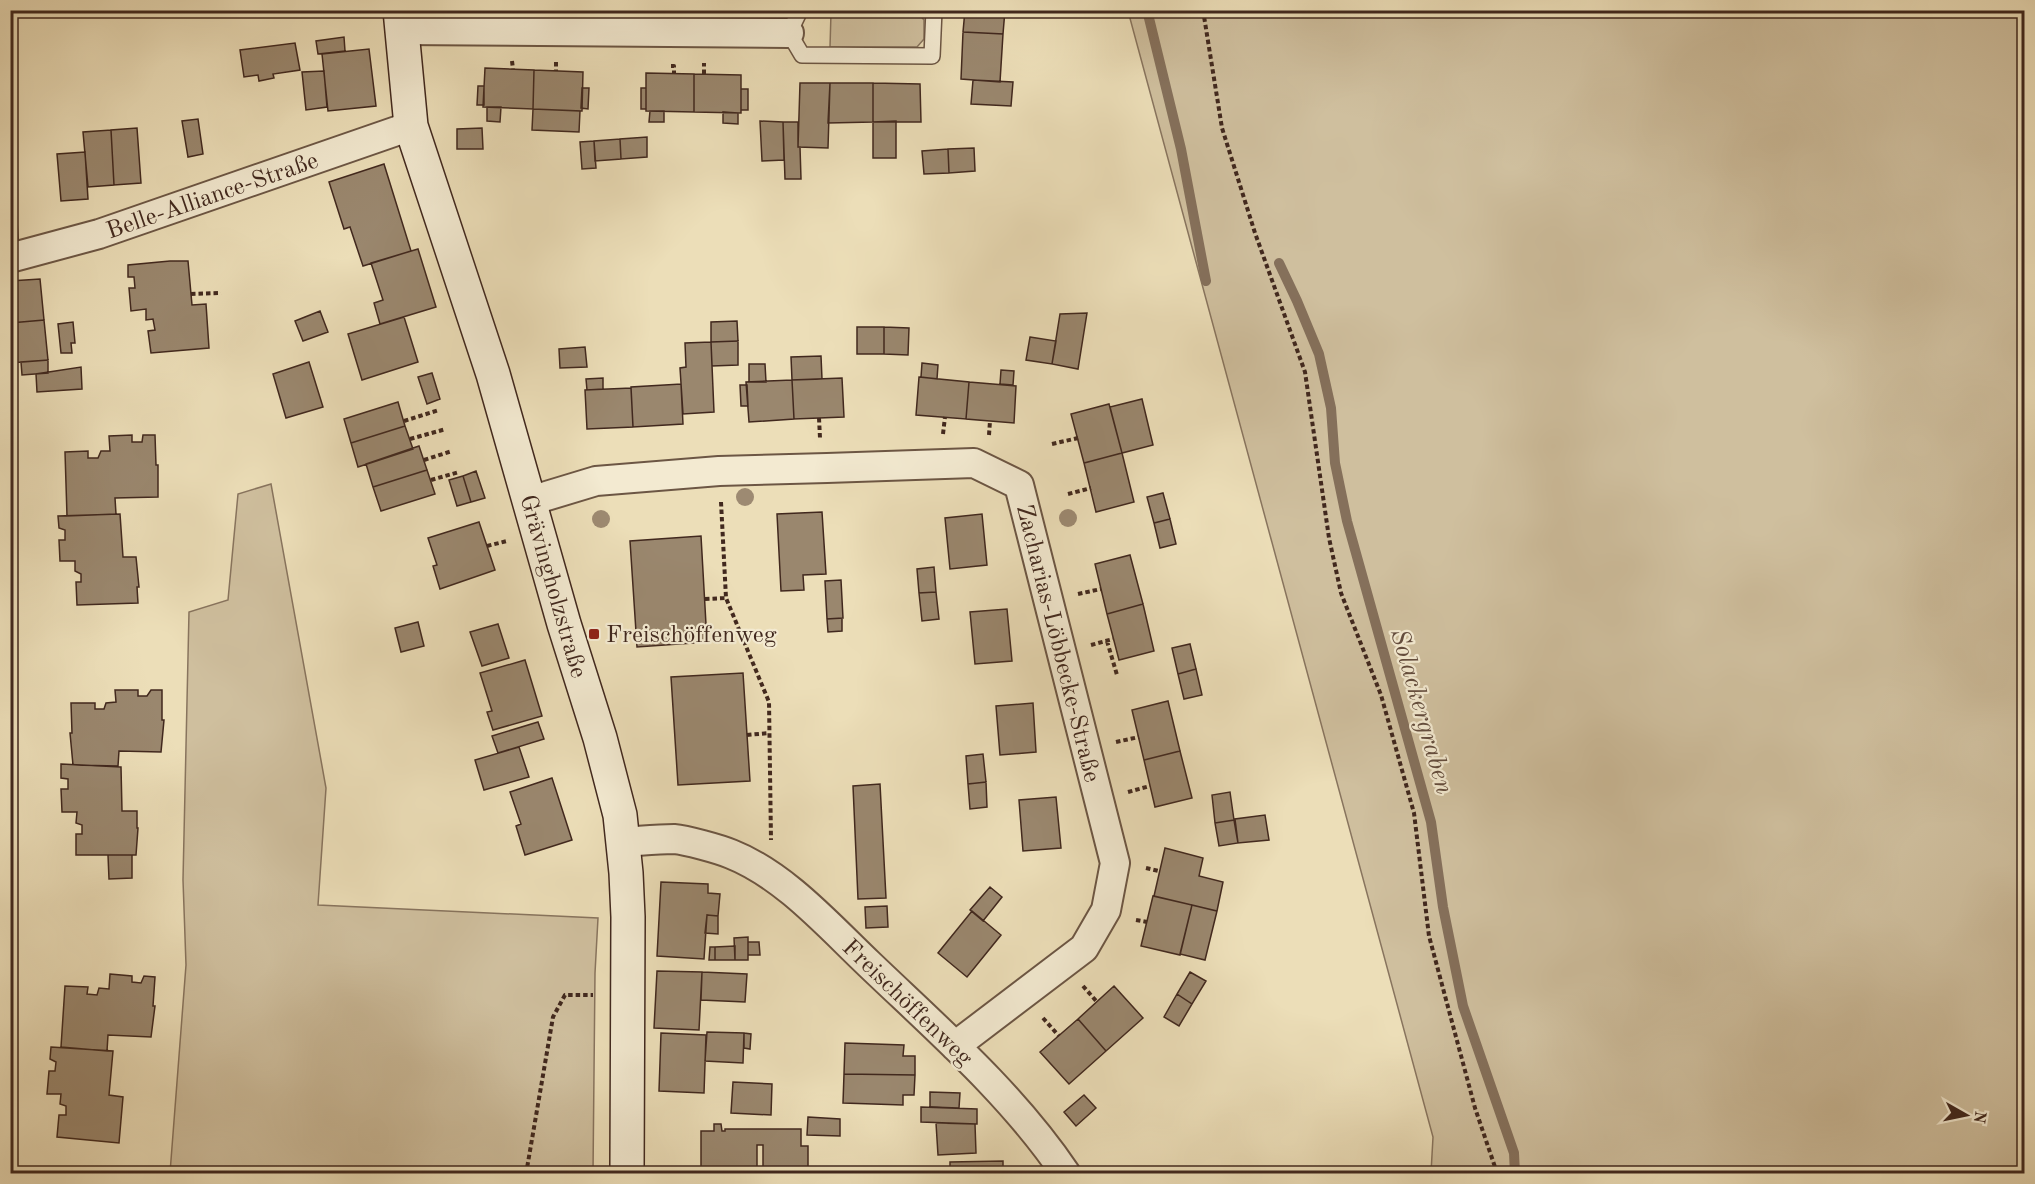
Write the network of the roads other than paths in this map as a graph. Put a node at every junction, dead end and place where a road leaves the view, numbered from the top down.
1 (934, 10) edge
2 (401, 20) edge
3 (794, 22) edge
4 (411, 126) junction
5 (10, 258) edge
6 (530, 501) junction
7 (623, 842) junction
8 (955, 1046) junction
9 (627, 1173) edge
10 (1066, 1173) edge

1 - 3 lane
2 - 3 street
2 - 4 main road, Grävingholzstraße
4 - 5 street, Belle-Alliance-Straße
4 - 6 main road, Grävingholzstraße
6 - 7 main road, Grävingholzstraße
6 - 8 street, Zacharias-Löbbecke-Straße
7 - 8 street, Freischöffenweg
7 - 9 main road, Grävingholzstraße
8 - 10 street, Freischöffenweg

